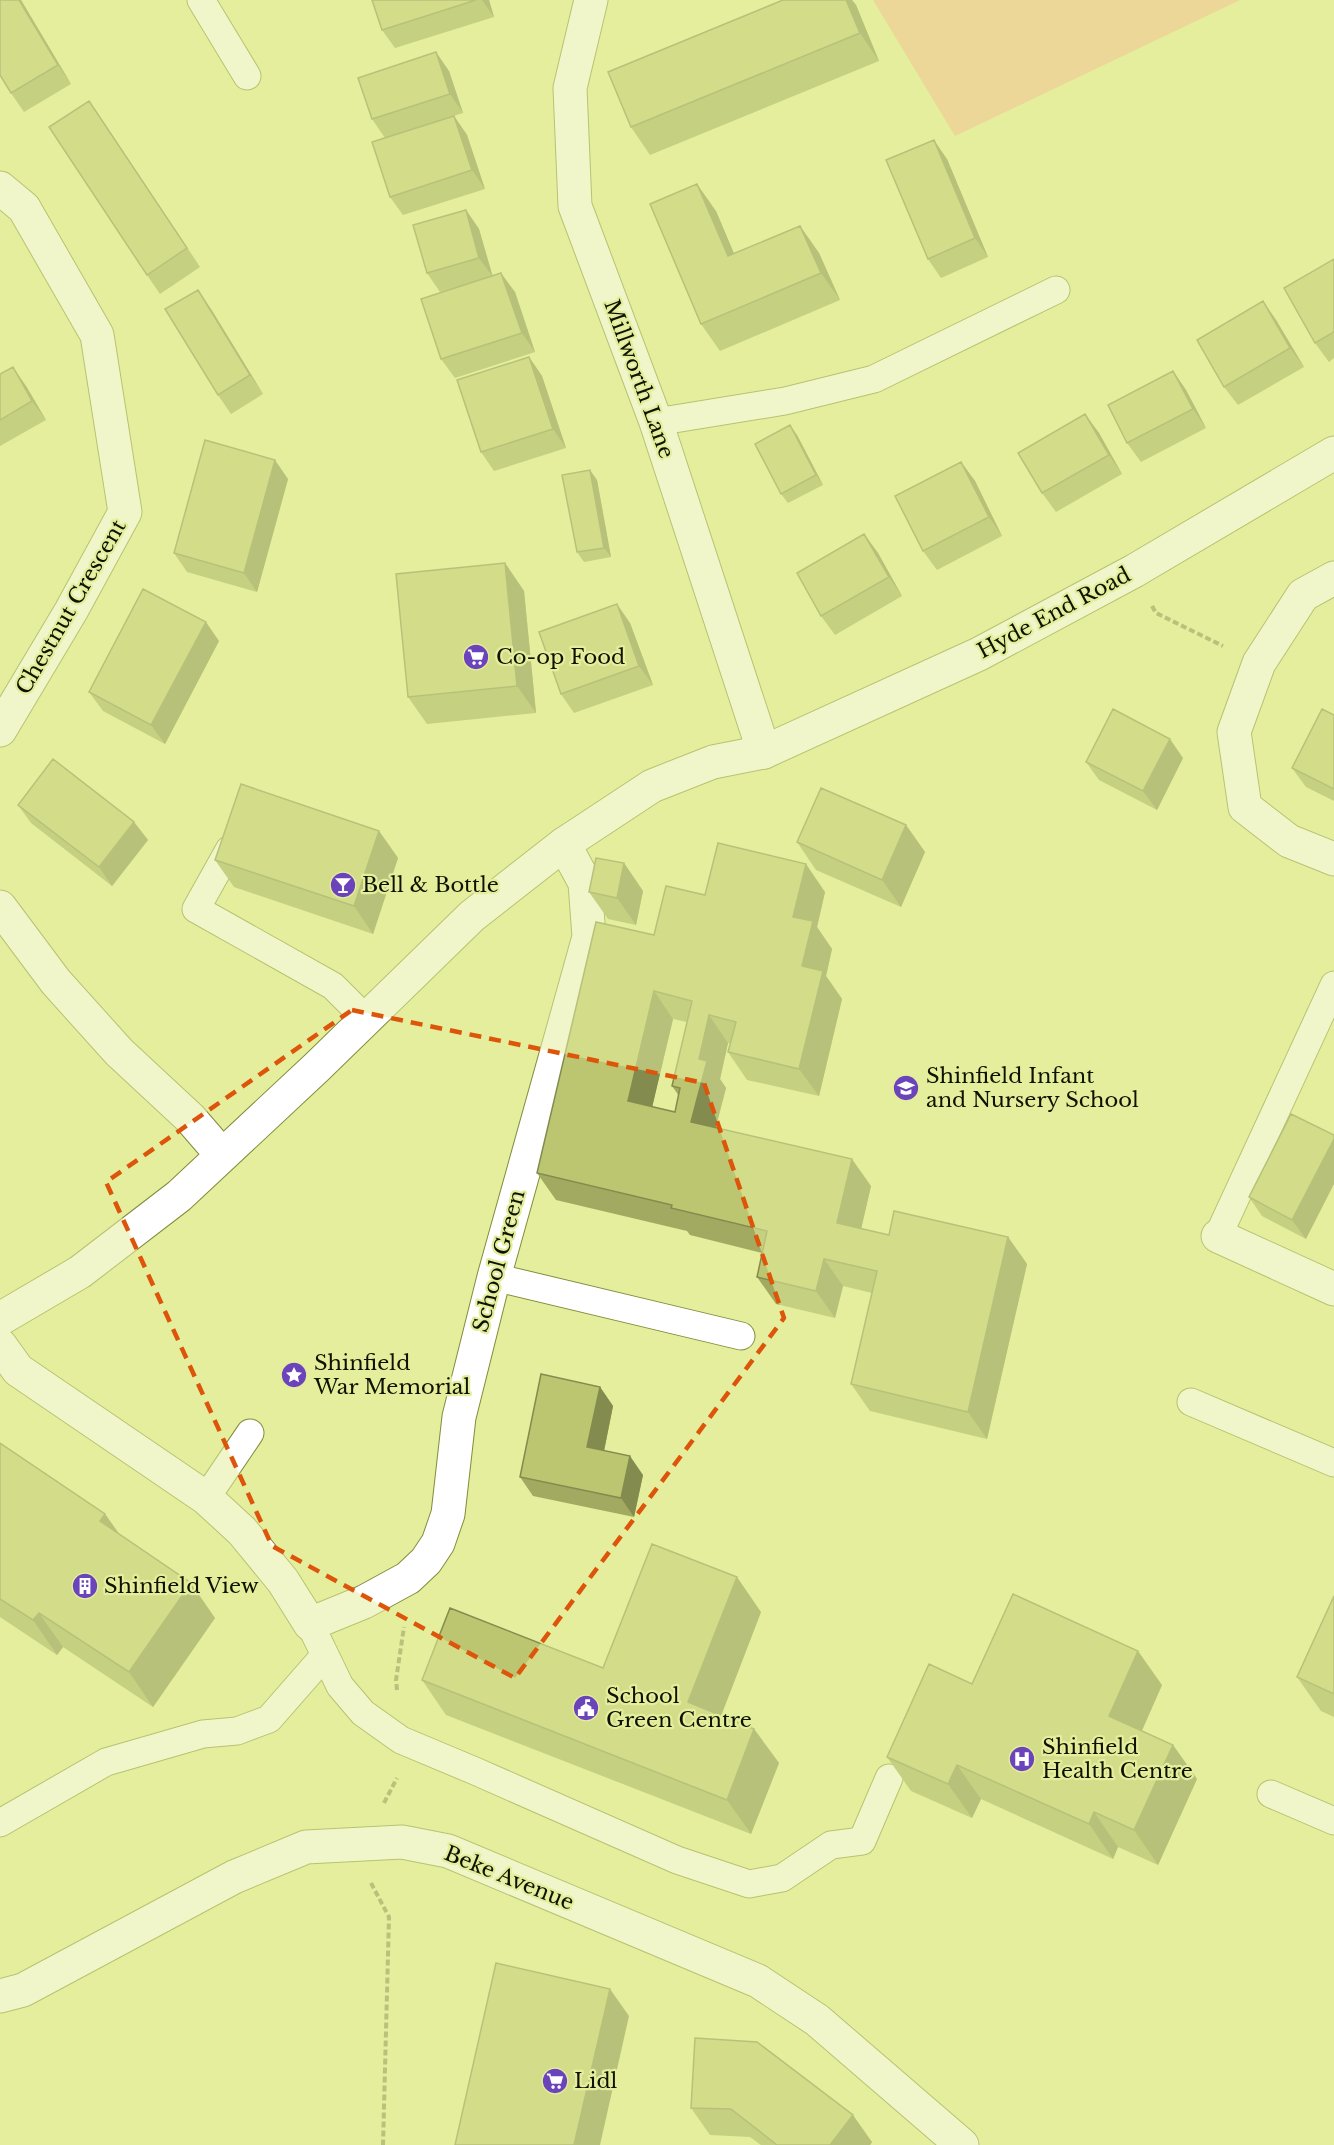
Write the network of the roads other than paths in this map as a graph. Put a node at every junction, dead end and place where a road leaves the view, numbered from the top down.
1 (201, 0) edge
2 (591, 0) edge
3 (247, 76) dead end
4 (0, 188) edge
5 (1056, 290) dead end
6 (656, 422) junction
7 (1334, 453) edge
8 (1334, 578) edge
9 (10, 693) edge
10 (0, 730) edge
11 (764, 752) junction
12 (564, 844) junction
13 (229, 850) edge
14 (1334, 859) edge
15 (0, 907) edge
16 (1334, 985) edge
17 (365, 1018) junction
18 (222, 1155) junction
19 (1218, 1236) joint
20 (494, 1277) junction
21 (1334, 1289) edge
22 (0, 1319) edge
23 (741, 1336) dead end
24 (0, 1345) edge
25 (1191, 1402) dead end
26 (250, 1433) dead end
27 (1334, 1463) edge
28 (206, 1498) junction
29 (310, 1624) junction
30 (325, 1655) junction
31 (890, 1779) edge
32 (1271, 1794) dead end
33 (1334, 1821) edge
34 (0, 1823) edge
35 (0, 1996) edge
36 (950, 2141) edge

1 - 3 lane
2 - 6 street, Millworth Lane
4 - 9 street, Chestnut Crescent
5 - 6 lane
6 - 11 street, Millworth Lane
7 - 11 street, Hyde End Road
8 - 14 street
9 - 10 street, Chestnut Crescent
11 - 12 street
12 - 17 street
12 - 20 street, School Green
13 - 17 lane
15 - 18 street
16 - 19 lane
17 - 18 street
18 - 22 street
19 - 21 street
20 - 23 lane
20 - 29 street, School Green
24 - 28 street
25 - 27 lane
26 - 28 lane
28 - 29 street
29 - 30 lane
30 - 31 lane
30 - 34 lane
32 - 33 lane
35 - 36 street, Beke Avenue

